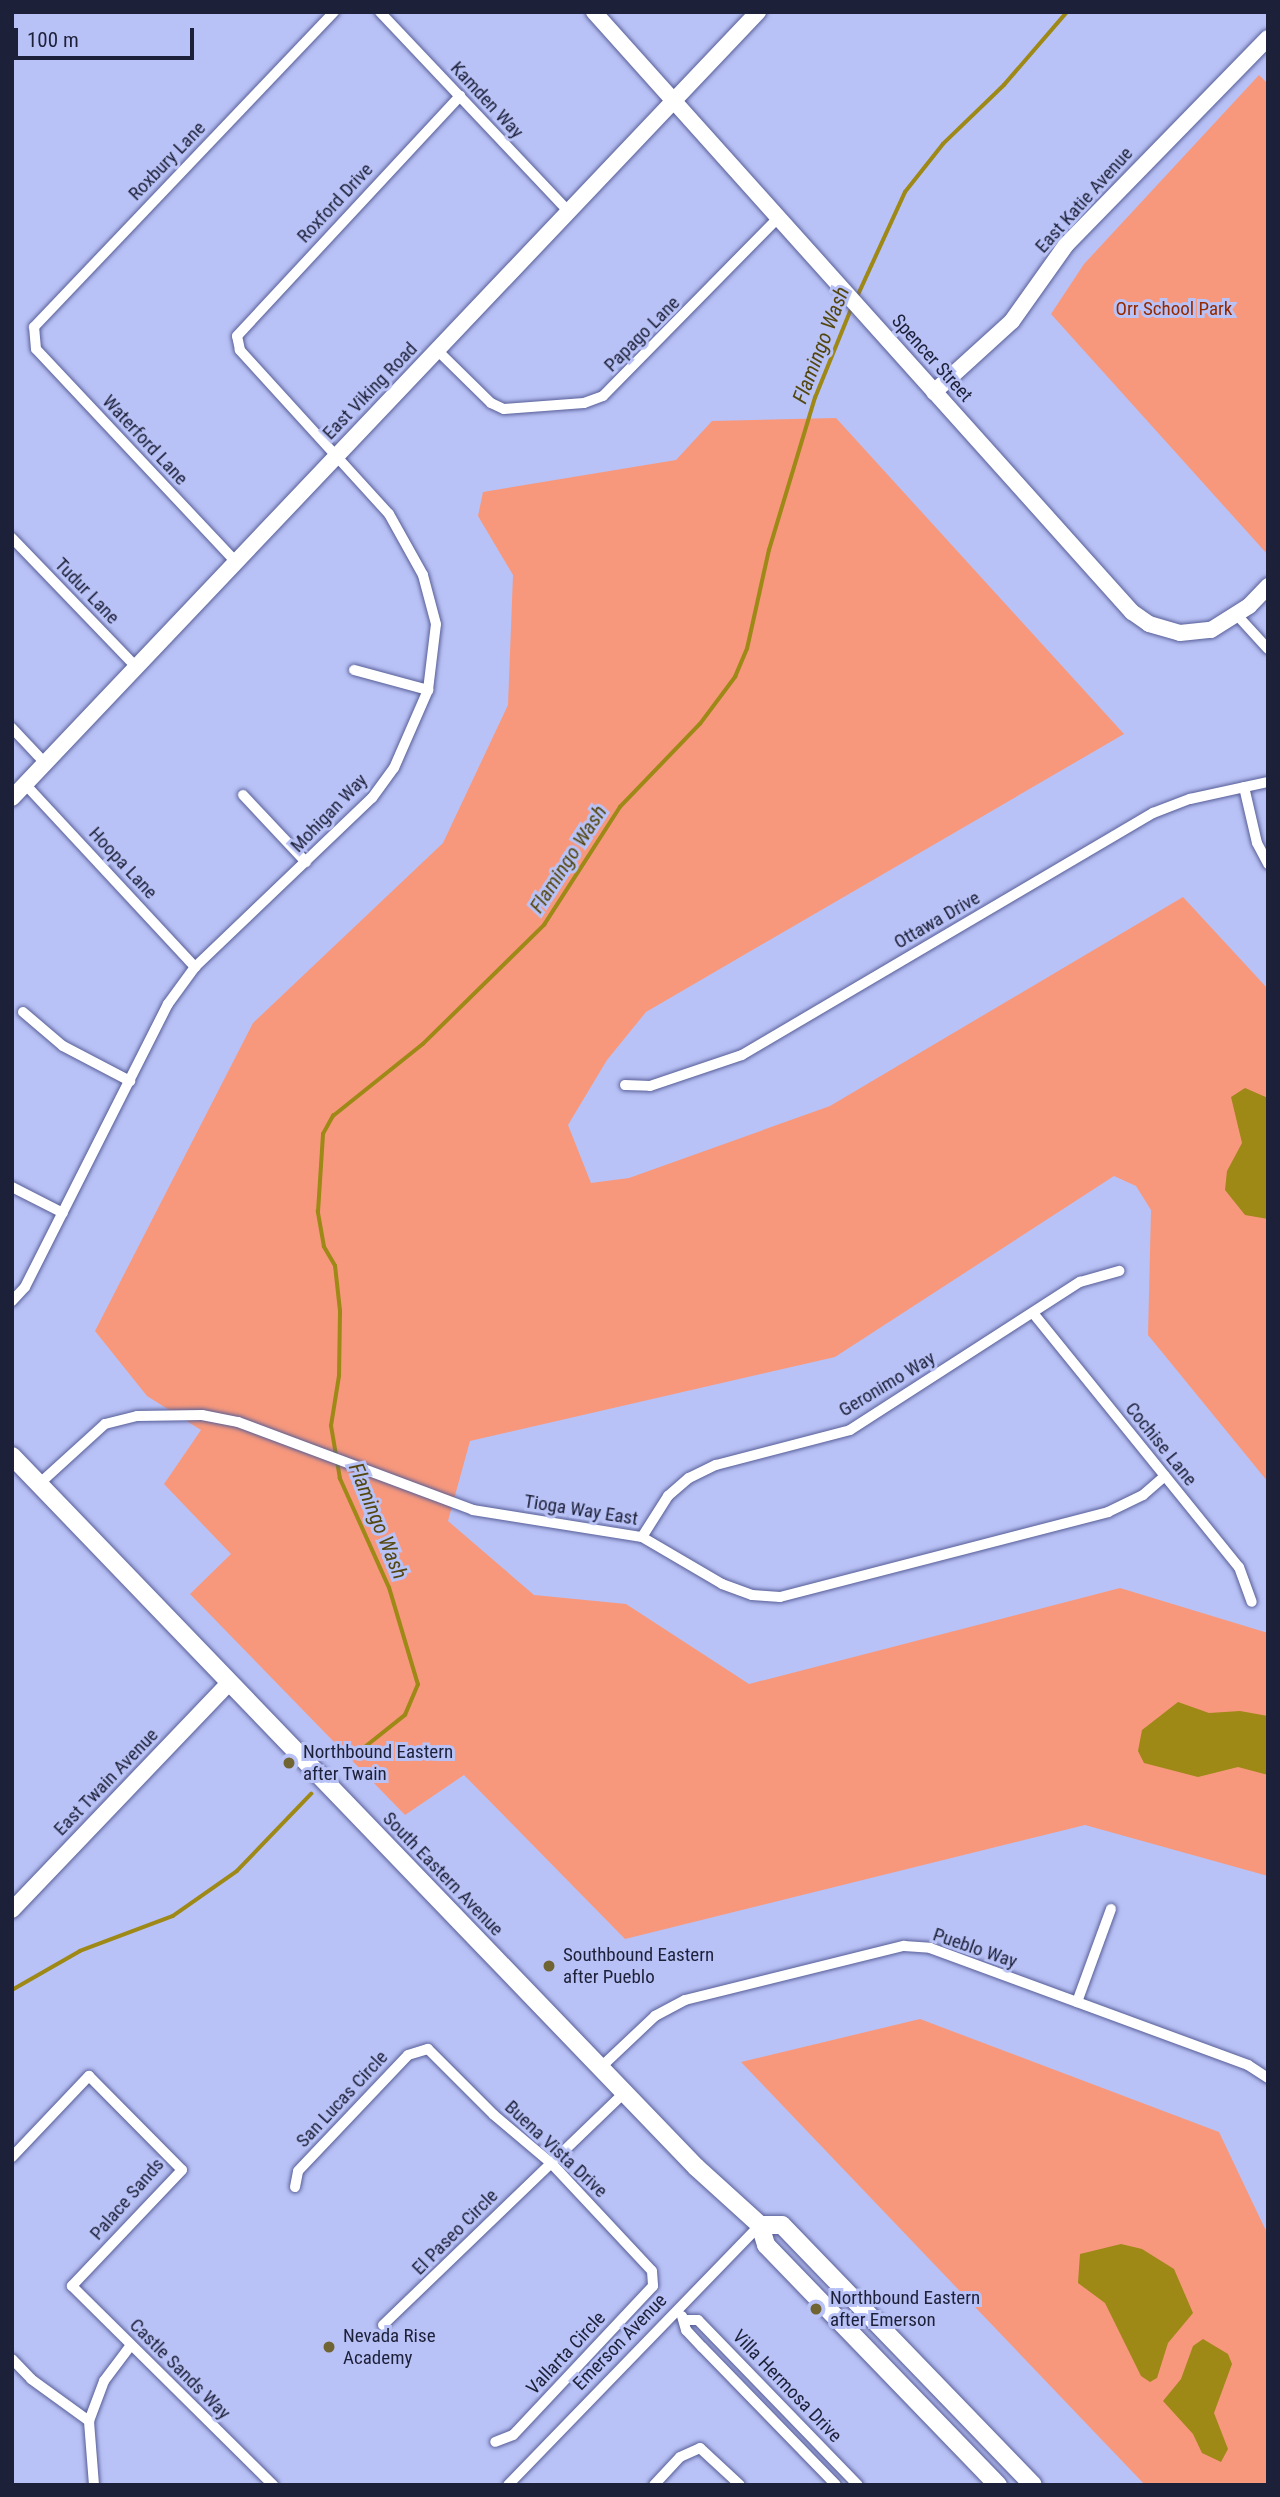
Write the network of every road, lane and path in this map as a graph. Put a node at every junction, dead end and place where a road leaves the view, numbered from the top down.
1 (334, 12) edge
2 (380, 12) edge
3 (594, 12) edge
4 (758, 12) edge
5 (1268, 38) edge
6 (460, 96) junction
7 (674, 102) junction
8 (569, 212) junction
9 (778, 218) junction
10 (237, 336) joint
11 (33, 339) joint
12 (437, 350) junction
13 (934, 392) junction
14 (336, 457) junction
15 (12, 538) edge
16 (236, 562) junction
17 (1268, 586) edge
18 (1236, 614) junction
19 (1268, 649) edge
20 (136, 667) junction
21 (354, 670) dead end
22 (428, 690) junction
23 (12, 728) edge
24 (45, 763) junction
25 (1268, 782) edge
26 (25, 784) junction
27 (1244, 787) junction
28 (243, 795) dead end
29 (12, 798) edge
30 (306, 862) junction
31 (1268, 863) edge
32 (195, 967) junction
33 (23, 1012) dead end
34 (130, 1081) junction
35 (625, 1085) dead end
36 (12, 1187) edge
37 (63, 1213) junction
38 (1119, 1271) dead end
39 (12, 1301) edge
40 (1033, 1313) junction
41 (12, 1456) edge
42 (1165, 1476) junction
43 (39, 1484) junction
44 (642, 1537) junction
45 (1252, 1602) dead end
46 (230, 1682) junction
47 (1111, 1909) dead end
48 (12, 1910) edge
49 (1077, 2002) junction
50 (428, 2049) joint
51 (600, 2067) junction
52 (1268, 2078) edge
53 (624, 2092) junction
54 (12, 2157) edge
55 (552, 2164) junction
56 (295, 2187) dead end
57 (760, 2225) junction
58 (654, 2279) joint
59 (72, 2287) joint
60 (675, 2309) junction
61 (687, 2320) junction
62 (383, 2325) dead end
63 (131, 2345) junction
64 (12, 2359) edge
65 (89, 2421) junction
66 (495, 2442) dead end
67 (93, 2485) edge
68 (273, 2485) edge
69 (508, 2485) edge
70 (654, 2485) edge
71 (740, 2485) edge
72 (836, 2485) edge
73 (858, 2485) edge
74 (998, 2485) edge
75 (1033, 2485) edge

1 - 11 street, Roxbury Lane
2 - 6 street, Kamden Way
3 - 7 street, Spencer Street
4 - 7 street, East Viking Road
5 - 13 street, East Katie Avenue
6 - 8 street, Kamden Way
6 - 10 street, Roxford Drive
7 - 8 street, East Viking Road
7 - 9 street, Spencer Street
8 - 12 street, East Viking Road
9 - 12 street, Papago Lane
9 - 13 street, Spencer Street
10 - 14 street, Mohigan Way
11 - 16 street, Waterford Lane
12 - 14 street, East Viking Road
13 - 18 street, Spencer Street
14 - 16 street, East Viking Road
14 - 22 street, Mohigan Way
15 - 20 street, Tudur Lane
16 - 20 street, East Viking Road
17 - 18 street
18 - 19 street
20 - 24 street, East Viking Road
21 - 22 street
22 - 30 street, Mohigan Way
23 - 24 street
24 - 26 street, East Viking Road
25 - 27 street, Ottawa Drive
26 - 29 street, East Viking Road
26 - 32 street, Hoopa Lane
27 - 31 street
27 - 35 street, Ottawa Drive
28 - 30 street
30 - 32 street, Mohigan Way
32 - 34 street, Mohigan Way
33 - 34 street
34 - 37 street, Mohigan Way
36 - 37 street
37 - 39 street, Mohigan Way
38 - 40 street, Geronimo Way
40 - 42 street, Cochise Lane
40 - 44 street, Geronimo Way
41 - 43 main road, South Eastern Avenue
42 - 44 street, Tioga Way East
42 - 45 street, Cochise Lane
43 - 44 street, Tioga Way East
43 - 46 main road, South Eastern Avenue
46 - 48 street, East Twain Avenue
46 - 51 main road, South Eastern Avenue
47 - 49 street
49 - 51 street, Pueblo Way
49 - 52 street, Pueblo Way
50 - 55 street, Buena Vista Drive
50 - 56 street, San Lucas Circle
51 - 53 main road, South Eastern Avenue
53 - 55 street, El Paseo Circle
53 - 57 main road, South Eastern Avenue
54 - 59 street, Palace Sands
55 - 58 street, Buena Vista Drive
55 - 62 street, El Paseo Circle
57 - 60 street, Emerson Avenue
57 - 74 main road, South Eastern Avenue
57 - 75 main road, South Eastern Avenue
58 - 66 street, Vallarta Circle
59 - 63 street, Castle Sands Way
60 - 61 street, Villa Hermosa Drive
60 - 69 street, Emerson Avenue
61 - 72 street, Villa Hermosa Drive
61 - 73 street, Villa Hermosa Drive
63 - 65 street
63 - 68 street, Castle Sands Way
64 - 65 street
65 - 67 street
70 - 71 street

